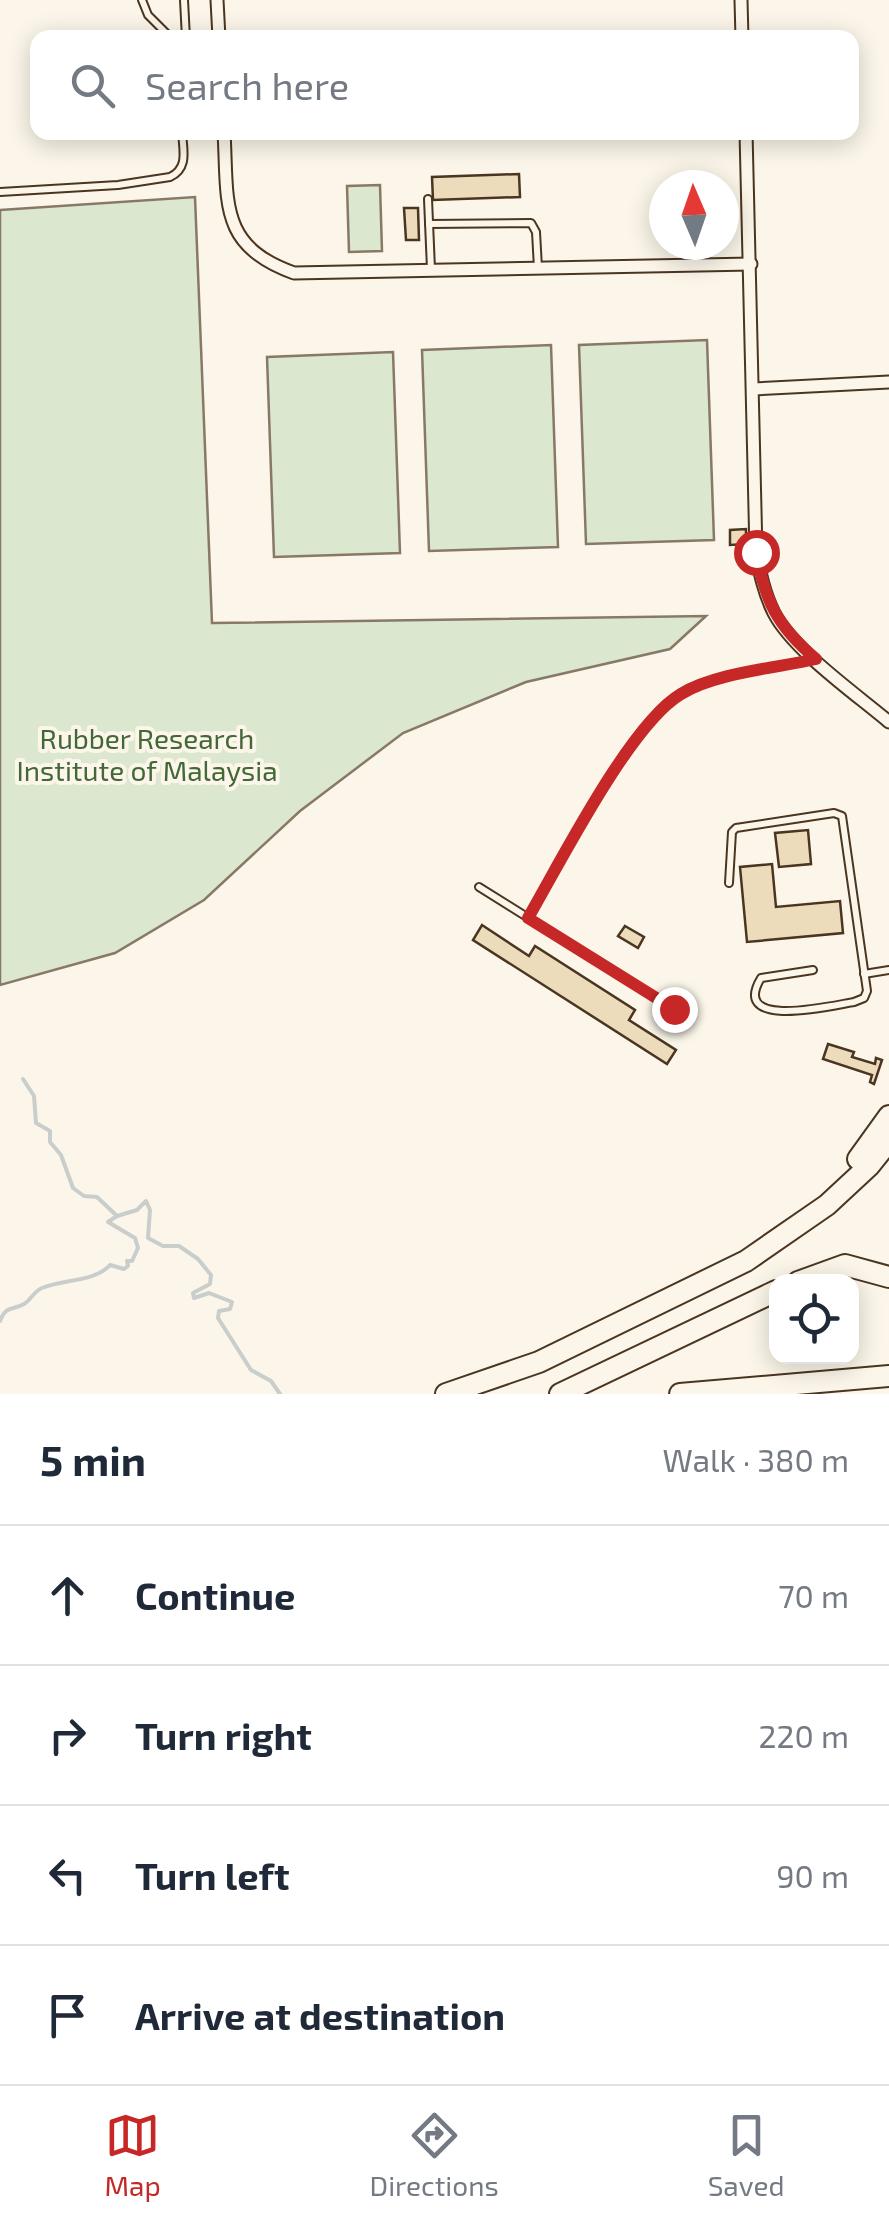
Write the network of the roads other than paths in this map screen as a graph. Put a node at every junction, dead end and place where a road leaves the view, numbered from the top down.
1 (142, 0) edge
2 (184, 0) edge
3 (217, 0) edge
4 (741, 0) edge
5 (164, 30) edge
6 (186, 30) edge
7 (219, 30) edge
8 (742, 30) edge
9 (183, 140) edge
10 (225, 140) edge
11 (746, 140) edge
12 (0, 192) edge
13 (428, 199) dead end
14 (429, 224) junction
15 (750, 264) junction
16 (538, 268) junction
17 (431, 270) junction
18 (889, 382) edge
19 (753, 389) junction
20 (816, 659) junction
21 (889, 722) edge
22 (730, 882) dead end
23 (479, 887) dead end
24 (528, 918) junction
25 (813, 970) dead end
26 (889, 970) edge
27 (864, 974) junction
28 (674, 1009) dead end
29 (889, 1116) edge
30 (889, 1141) edge
31 (746, 1261) junction
32 (820, 1274) edge
33 (889, 1277) edge
34 (769, 1294) edge
35 (889, 1376) edge
36 (446, 1394) edge
37 (560, 1394) edge
38 (680, 1394) edge

1 - 5 lane
2 - 6 lane
3 - 7 street
4 - 8 street
9 - 12 lane
10 - 17 street
11 - 15 street
13 - 14 lane
14 - 16 lane
14 - 17 lane
15 - 16 street
15 - 19 street
16 - 17 street
18 - 19 street
19 - 20 street
20 - 21 street
20 - 24 lane
22 - 27 lane
23 - 24 lane
24 - 28 lane
25 - 27 lane
26 - 27 lane
29 - 31 highway
30 - 31 highway
31 - 36 highway
32 - 33 highway
34 - 37 highway
35 - 38 highway

